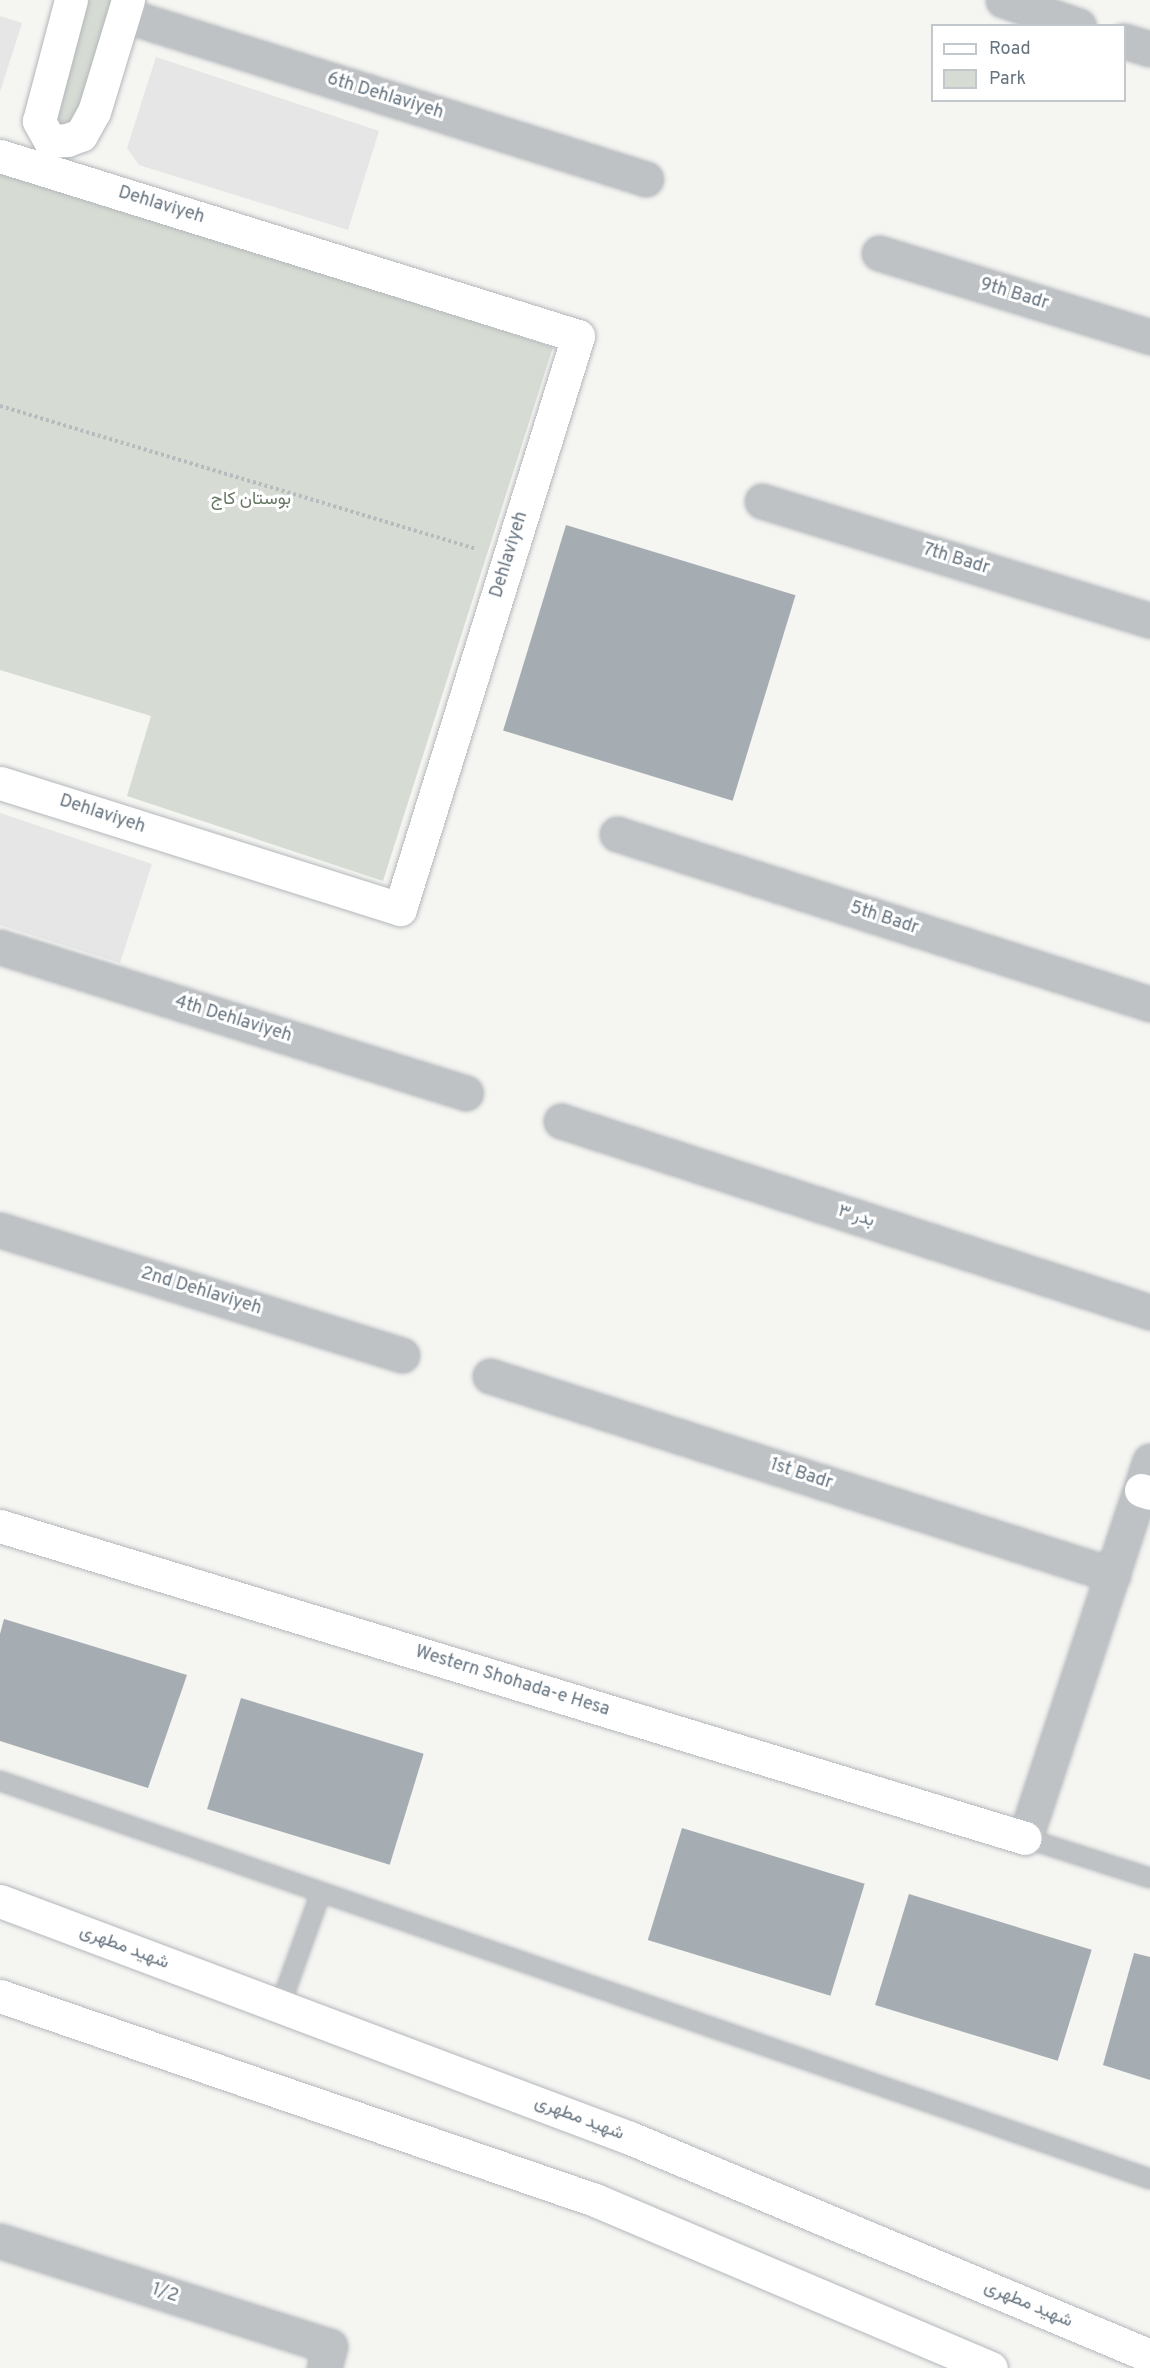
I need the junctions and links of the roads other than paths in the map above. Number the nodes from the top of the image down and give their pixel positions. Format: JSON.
{"nodes":[{"id":1,"x":1003,"y":0,"type":"edge"},
{"id":2,"x":66,"y":1,"type":"edge"},
{"id":3,"x":126,"y":8,"type":"edge"},
{"id":4,"x":1073,"y":24,"type":"edge"},
{"id":5,"x":1126,"y":41,"type":"edge"},
{"id":6,"x":1150,"y":49,"type":"edge"},
{"id":7,"x":46,"y":155,"type":"junction"},
{"id":8,"x":0,"y":156,"type":"edge"},
{"id":9,"x":646,"y":179,"type":"dead end"},
{"id":10,"x":879,"y":253,"type":"dead end"},
{"id":11,"x":1150,"y":337,"type":"edge"},
{"id":12,"x":762,"y":501,"type":"dead end"},
{"id":13,"x":1150,"y":620,"type":"edge"},
{"id":14,"x":0,"y":783,"type":"edge"},
{"id":15,"x":617,"y":834,"type":"dead end"},
{"id":16,"x":0,"y":947,"type":"edge"},
{"id":17,"x":1150,"y":1004,"type":"edge"},
{"id":18,"x":466,"y":1093,"type":"dead end"},
{"id":19,"x":561,"y":1121,"type":"dead end"},
{"id":20,"x":0,"y":1230,"type":"edge"},
{"id":21,"x":1150,"y":1312,"type":"edge"},
{"id":22,"x":402,"y":1355,"type":"dead end"},
{"id":23,"x":490,"y":1376,"type":"dead end"},
{"id":24,"x":1147,"y":1481,"type":"edge"},
{"id":25,"x":0,"y":1527,"type":"edge"},
{"id":26,"x":1113,"y":1575,"type":"junction"},
{"id":27,"x":0,"y":1781,"type":"edge"},
{"id":28,"x":1025,"y":1838,"type":"junction"},
{"id":29,"x":1150,"y":1878,"type":"edge"},
{"id":30,"x":321,"y":1892,"type":"junction"},
{"id":31,"x":0,"y":1901,"type":"edge"},
{"id":32,"x":0,"y":1996,"type":"edge"},
{"id":33,"x":0,"y":2001,"type":"edge"},
{"id":34,"x":280,"y":2006,"type":"junction"},
{"id":35,"x":40,"y":2008,"type":"junction"},
{"id":36,"x":1150,"y":2179,"type":"edge"},
{"id":37,"x":0,"y":2241,"type":"edge"},
{"id":38,"x":1150,"y":2356,"type":"edge"},
{"id":39,"x":327,"y":2357,"type":"edge"},
{"id":40,"x":992,"y":2368,"type":"edge"}],
"edges":[{"from":1,"to":4,"type":"street"},
{"from":2,"to":7,"type":"street"},
{"from":3,"to":7,"type":"street","name":"Dehlaviyeh"},
{"from":3,"to":9,"type":"street","name":"6th Dehlaviyeh"},
{"from":5,"to":6,"type":"street"},
{"from":7,"to":8,"type":"street","name":"Dehlaviyeh"},
{"from":7,"to":14,"type":"street","name":"Dehlaviyeh"},
{"from":10,"to":11,"type":"street","name":"9th Badr"},
{"from":12,"to":13,"type":"street","name":"7th Badr"},
{"from":15,"to":17,"type":"street","name":"5th Badr"},
{"from":16,"to":18,"type":"street","name":"4th Dehlaviyeh"},
{"from":19,"to":21,"type":"street","name":"بدر ۳"},
{"from":20,"to":22,"type":"street","name":"2nd Dehlaviyeh"},
{"from":23,"to":26,"type":"street","name":"1st Badr"},
{"from":24,"to":26,"type":"street"},
{"from":25,"to":28,"type":"street","name":"Western Shohada-e Hesa"},
{"from":26,"to":28,"type":"street"},
{"from":27,"to":30,"type":"lane"},
{"from":28,"to":29,"type":"lane"},
{"from":30,"to":34,"type":"lane"},
{"from":30,"to":36,"type":"lane"},
{"from":31,"to":34,"type":"street","name":"شهید مطهری"},
{"from":32,"to":35,"type":"street"},
{"from":33,"to":35,"type":"street"},
{"from":34,"to":38,"type":"street","name":"شهید مطهری"},
{"from":35,"to":40,"type":"street"},
{"from":37,"to":39,"type":"street","name":"1/2"}]}
